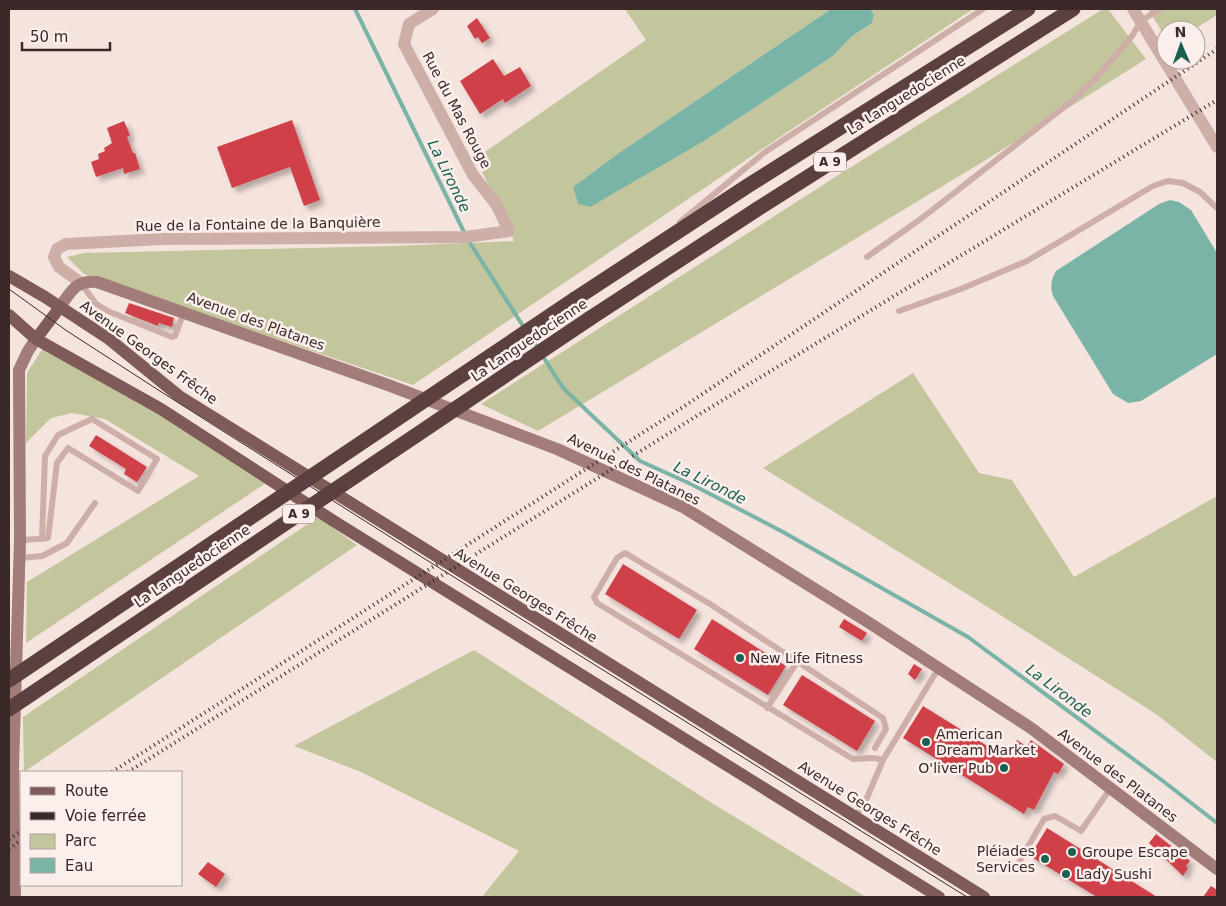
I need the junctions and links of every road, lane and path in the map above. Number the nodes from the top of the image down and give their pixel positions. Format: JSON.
{"nodes":[{"id":1,"x":433,"y":9,"type":"edge"},
{"id":2,"x":983,"y":9,"type":"edge"},
{"id":3,"x":1028,"y":9,"type":"edge"},
{"id":4,"x":1074,"y":9,"type":"edge"},
{"id":5,"x":1133,"y":9,"type":"edge"},
{"id":6,"x":1160,"y":9,"type":"edge"},
{"id":7,"x":1140,"y":21,"type":"junction"},
{"id":8,"x":1217,"y":146,"type":"edge"},
{"id":9,"x":1217,"y":209,"type":"edge"},
{"id":10,"x":508,"y":231,"type":"joint"},
{"id":11,"x":640,"y":255,"type":"junction"},
{"id":12,"x":866,"y":257,"type":"dead end"},
{"id":13,"x":9,"y":276,"type":"edge"},
{"id":14,"x":81,"y":284,"type":"junction"},
{"id":15,"x":60,"y":307,"type":"junction"},
{"id":16,"x":899,"y":311,"type":"dead end"},
{"id":17,"x":184,"y":312,"type":"junction"},
{"id":18,"x":9,"y":315,"type":"edge"},
{"id":19,"x":36,"y":339,"type":"junction"},
{"id":20,"x":15,"y":410,"type":"edge"},
{"id":21,"x":95,"y":503,"type":"dead end"},
{"id":22,"x":42,"y":539,"type":"junction"},
{"id":23,"x":20,"y":540,"type":"junction"},
{"id":24,"x":20,"y":558,"type":"junction"},
{"id":25,"x":797,"y":662,"type":"junction"},
{"id":26,"x":938,"y":669,"type":"junction"},
{"id":27,"x":9,"y":680,"type":"edge"},
{"id":28,"x":768,"y":708,"type":"junction"},
{"id":29,"x":9,"y":709,"type":"edge"},
{"id":30,"x":875,"y":748,"type":"dead end"},
{"id":31,"x":883,"y":760,"type":"junction"},
{"id":32,"x":1110,"y":789,"type":"junction"},
{"id":33,"x":855,"y":816,"type":"junction"},
{"id":34,"x":1018,"y":864,"type":"dead end"},
{"id":35,"x":1217,"y":869,"type":"edge"},
{"id":36,"x":15,"y":897,"type":"edge"},
{"id":37,"x":939,"y":897,"type":"edge"},
{"id":38,"x":984,"y":897,"type":"edge"}],
"edges":[{"from":1,"to":10,"type":"street","name":"Rue du Mas Rouge"},
{"from":2,"to":11,"type":"lane"},
{"from":3,"to":11,"type":"highway","name":"La Languedocienne","number":"A 9"},
{"from":4,"to":29,"type":"highway","name":"La Languedocienne","number":"A 9","bridge":true},
{"from":5,"to":7,"type":"street"},
{"from":6,"to":7,"type":"lane"},
{"from":7,"to":8,"type":"street"},
{"from":7,"to":12,"type":"lane"},
{"from":9,"to":16,"type":"lane"},
{"from":10,"to":14,"type":"street","name":"Rue de la Fontaine de la Banquière"},
{"from":11,"to":27,"type":"highway","name":"La Languedocienne","number":"A 9","bridge":true},
{"from":13,"to":15,"type":"main road","name":"Avenue Georges Frêche"},
{"from":14,"to":15,"type":"street"},
{"from":14,"to":17,"type":"street","name":"Avenue des Platanes"},
{"from":14,"to":17,"type":"lane"},
{"from":15,"to":19,"type":"main road","name":"Avenue Georges Frêche"},
{"from":15,"to":33,"type":"main road","name":"Avenue Georges Frêche"},
{"from":17,"to":26,"type":"street","name":"Avenue des Platanes"},
{"from":18,"to":19,"type":"main road"},
{"from":19,"to":20,"type":"street"},
{"from":19,"to":37,"type":"main road"},
{"from":20,"to":23,"type":"street"},
{"from":21,"to":24,"type":"lane"},
{"from":22,"to":22,"type":"lane"},
{"from":22,"to":23,"type":"lane"},
{"from":23,"to":24,"type":"street"},
{"from":24,"to":36,"type":"street"},
{"from":25,"to":28,"type":"lane"},
{"from":25,"to":28,"type":"lane"},
{"from":25,"to":30,"type":"lane"},
{"from":26,"to":31,"type":"lane"},
{"from":26,"to":32,"type":"street","name":"Avenue des Platanes"},
{"from":28,"to":31,"type":"lane"},
{"from":31,"to":33,"type":"lane"},
{"from":32,"to":34,"type":"lane"},
{"from":32,"to":35,"type":"street","name":"Avenue des Platanes"},
{"from":33,"to":38,"type":"main road","name":"Avenue Georges Frêche"}]}
